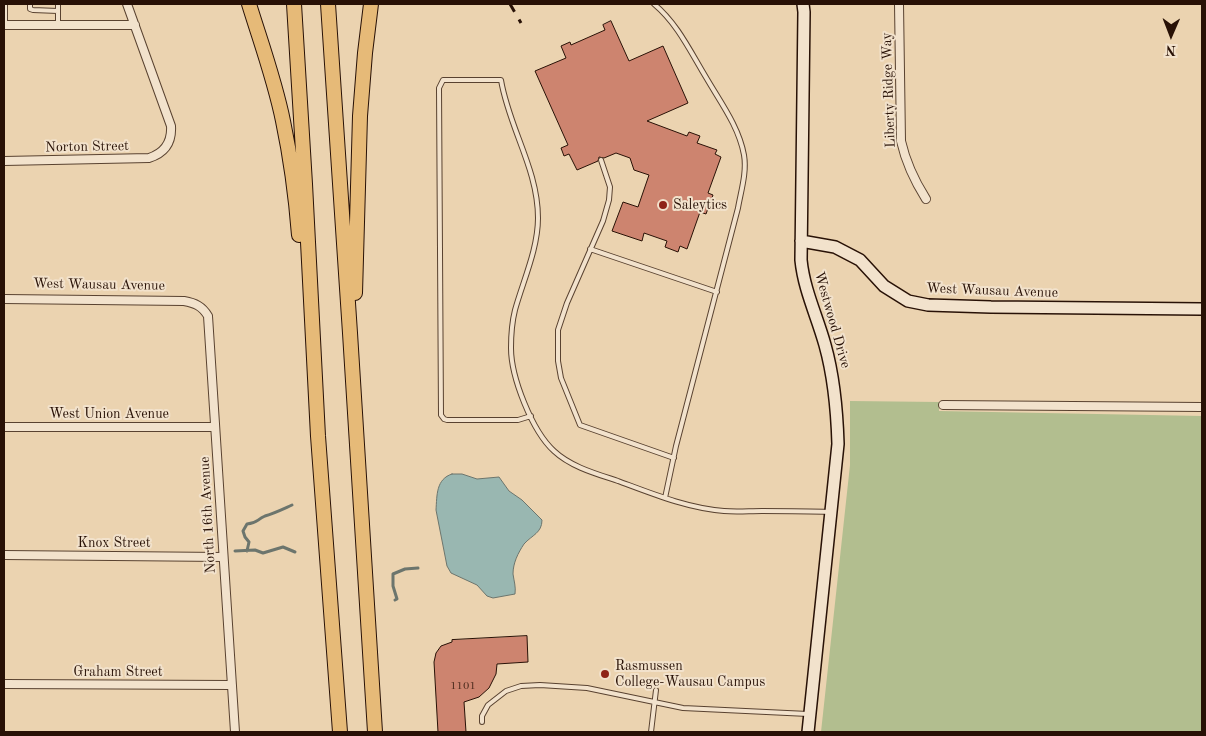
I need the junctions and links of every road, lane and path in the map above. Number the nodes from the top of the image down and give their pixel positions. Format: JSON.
{"nodes":[{"id":1,"x":5,"y":4,"type":"edge"},
{"id":2,"x":30,"y":4,"type":"edge"},
{"id":3,"x":58,"y":4,"type":"edge"},
{"id":4,"x":127,"y":4,"type":"edge"},
{"id":5,"x":249,"y":4,"type":"edge"},
{"id":6,"x":294,"y":4,"type":"edge"},
{"id":7,"x":328,"y":4,"type":"edge"},
{"id":8,"x":371,"y":4,"type":"edge"},
{"id":9,"x":654,"y":4,"type":"edge"},
{"id":10,"x":803,"y":4,"type":"edge"},
{"id":11,"x":898,"y":4,"type":"edge"},
{"id":12,"x":58,"y":11,"type":"junction"},
{"id":13,"x":4,"y":25,"type":"edge"},
{"id":14,"x":58,"y":25,"type":"junction"},
{"id":15,"x":136,"y":25,"type":"junction"},
{"id":16,"x":601,"y":160,"type":"dead end"},
{"id":17,"x":4,"y":161,"type":"edge"},
{"id":18,"x":926,"y":199,"type":"dead end"},
{"id":19,"x":801,"y":240,"type":"junction"},
{"id":20,"x":590,"y":249,"type":"junction"},
{"id":21,"x":717,"y":292,"type":"junction"},
{"id":22,"x":4,"y":299,"type":"edge"},
{"id":23,"x":194,"y":302,"type":"joint"},
{"id":24,"x":1202,"y":309,"type":"edge"},
{"id":25,"x":312,"y":327,"type":"junction"},
{"id":26,"x":350,"y":334,"type":"junction"},
{"id":27,"x":942,"y":404,"type":"dead end"},
{"id":28,"x":1202,"y":407,"type":"edge"},
{"id":29,"x":531,"y":416,"type":"junction"},
{"id":30,"x":4,"y":427,"type":"edge"},
{"id":31,"x":215,"y":427,"type":"junction"},
{"id":32,"x":674,"y":458,"type":"junction"},
{"id":33,"x":665,"y":498,"type":"junction"},
{"id":34,"x":831,"y":512,"type":"junction"},
{"id":35,"x":4,"y":556,"type":"edge"},
{"id":36,"x":223,"y":556,"type":"junction"},
{"id":37,"x":4,"y":684,"type":"edge"},
{"id":38,"x":232,"y":685,"type":"junction"},
{"id":39,"x":656,"y":690,"type":"dead end"},
{"id":40,"x":654,"y":703,"type":"junction"},
{"id":41,"x":810,"y":714,"type":"junction"},
{"id":42,"x":482,"y":722,"type":"dead end"},
{"id":43,"x":235,"y":732,"type":"edge"},
{"id":44,"x":340,"y":732,"type":"edge"},
{"id":45,"x":375,"y":732,"type":"edge"},
{"id":46,"x":651,"y":732,"type":"edge"},
{"id":47,"x":808,"y":732,"type":"edge"}],
"edges":[{"from":1,"to":13,"type":"lane"},
{"from":2,"to":12,"type":"lane"},
{"from":3,"to":12,"type":"lane"},
{"from":4,"to":15,"type":"street"},
{"from":5,"to":25,"type":"highway"},
{"from":6,"to":25,"type":"highway"},
{"from":7,"to":26,"type":"highway"},
{"from":8,"to":26,"type":"highway"},
{"from":9,"to":21,"type":"lane"},
{"from":10,"to":19,"type":"street","name":"Westwood Drive"},
{"from":11,"to":18,"type":"street","name":"Liberty Ridge Way"},
{"from":12,"to":14,"type":"lane"},
{"from":13,"to":14,"type":"street"},
{"from":14,"to":15,"type":"street"},
{"from":15,"to":17,"type":"street","name":"Norton Street"},
{"from":16,"to":20,"type":"lane"},
{"from":19,"to":24,"type":"street","name":"West Wausau Avenue"},
{"from":19,"to":34,"type":"street","name":"Westwood Drive"},
{"from":20,"to":21,"type":"lane"},
{"from":20,"to":32,"type":"lane"},
{"from":21,"to":32,"type":"lane"},
{"from":22,"to":23,"type":"street","name":"West Wausau Avenue"},
{"from":23,"to":31,"type":"street","name":"North 16th Avenue"},
{"from":25,"to":44,"type":"highway"},
{"from":26,"to":45,"type":"highway"},
{"from":27,"to":28,"type":"street"},
{"from":29,"to":29,"type":"lane"},
{"from":29,"to":33,"type":"lane"},
{"from":30,"to":31,"type":"street","name":"West Union Avenue"},
{"from":31,"to":36,"type":"street","name":"North 16th Avenue"},
{"from":32,"to":33,"type":"lane"},
{"from":33,"to":34,"type":"lane"},
{"from":34,"to":41,"type":"street","name":"Westwood Drive"},
{"from":35,"to":36,"type":"street","name":"Knox Street"},
{"from":36,"to":38,"type":"street","name":"North 16th Avenue"},
{"from":37,"to":38,"type":"street","name":"Graham Street"},
{"from":38,"to":43,"type":"street","name":"North 16th Avenue"},
{"from":39,"to":40,"type":"lane"},
{"from":40,"to":41,"type":"lane"},
{"from":40,"to":42,"type":"lane"},
{"from":40,"to":46,"type":"lane"},
{"from":41,"to":47,"type":"street","name":"Westwood Drive"}]}
